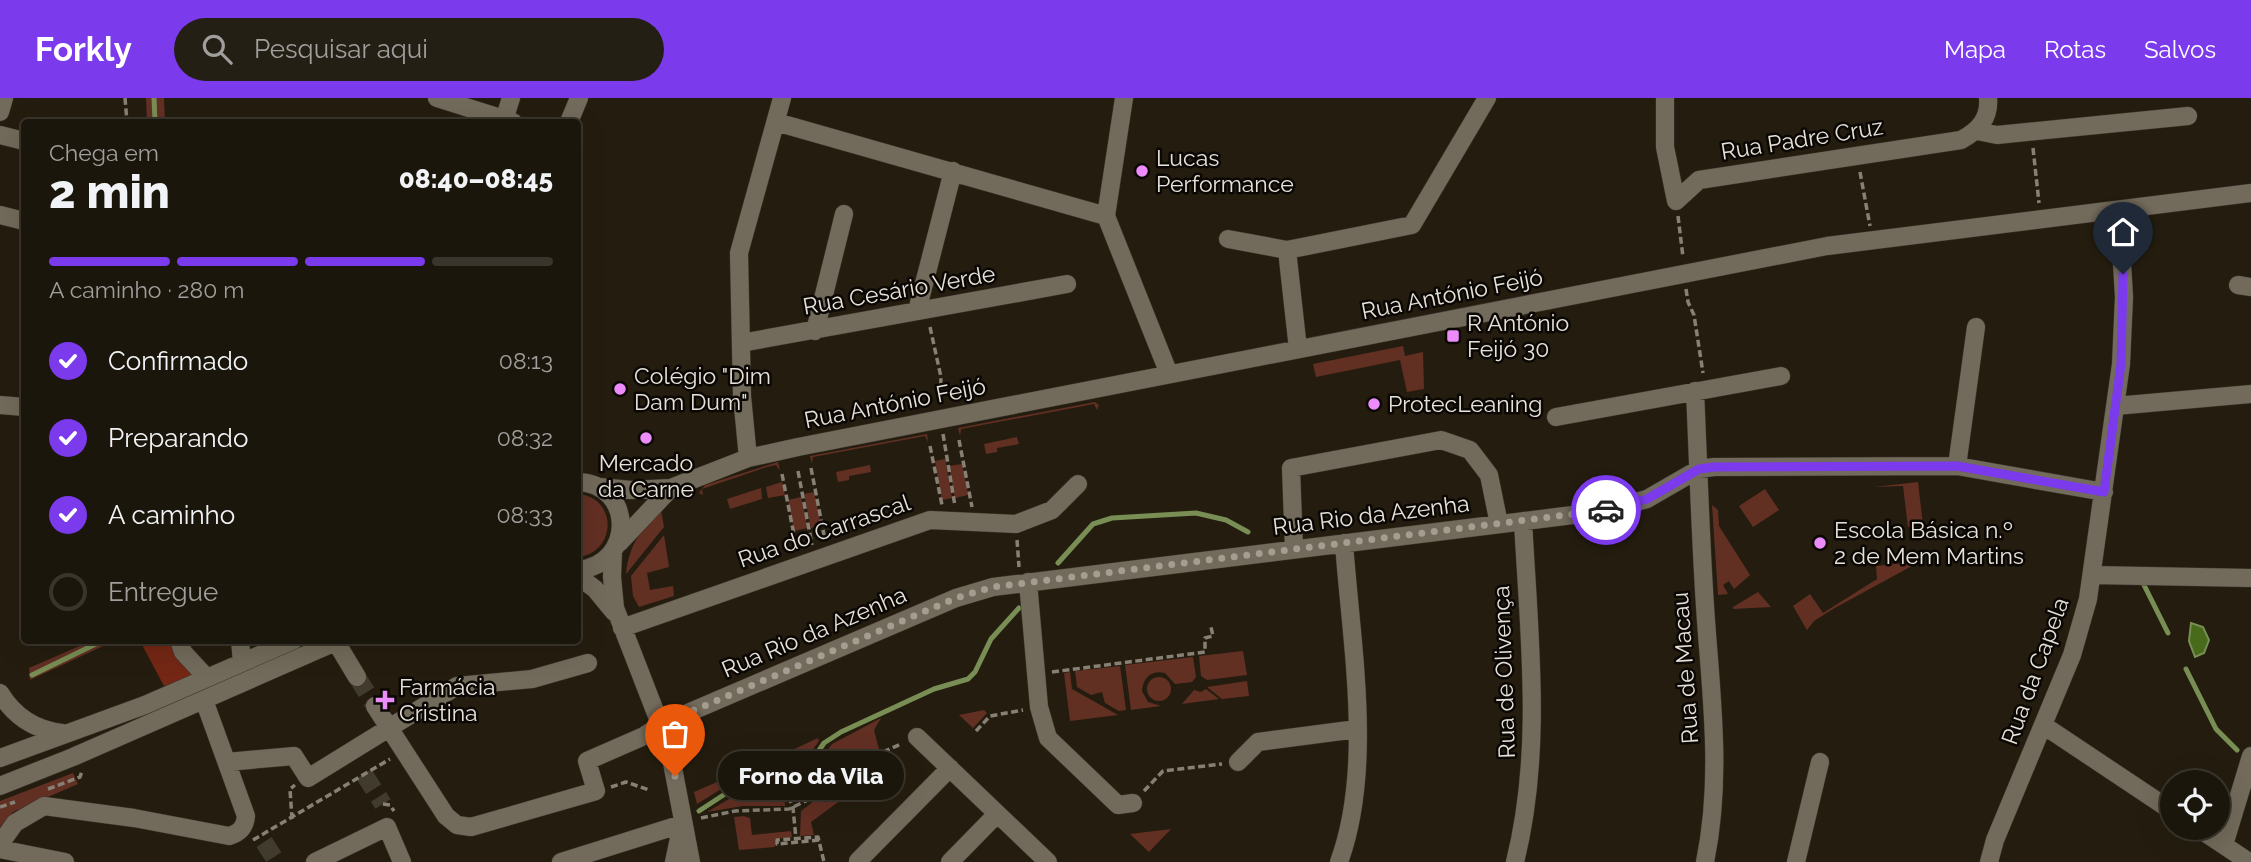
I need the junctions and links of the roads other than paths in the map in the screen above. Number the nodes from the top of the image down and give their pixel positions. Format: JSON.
{"nodes":[{"id":1,"x":4,"y":98,"type":"edge"},
{"id":2,"x":437,"y":98,"type":"edge"},
{"id":3,"x":511,"y":98,"type":"edge"},
{"id":4,"x":579,"y":98,"type":"edge"},
{"id":5,"x":782,"y":98,"type":"edge"},
{"id":6,"x":1124,"y":98,"type":"edge"},
{"id":7,"x":1487,"y":98,"type":"edge"},
{"id":8,"x":1665,"y":98,"type":"edge"},
{"id":9,"x":1988,"y":98,"type":"edge"},
{"id":10,"x":0,"y":112,"type":"edge"},
{"id":11,"x":2188,"y":116,"type":"dead end"},
{"id":12,"x":503,"y":119,"type":"edge"},
{"id":13,"x":509,"y":119,"type":"edge"},
{"id":14,"x":570,"y":119,"type":"edge"},
{"id":15,"x":776,"y":122,"type":"junction"},
{"id":16,"x":1977,"y":131,"type":"junction"},
{"id":17,"x":0,"y":135,"type":"edge"},
{"id":18,"x":21,"y":140,"type":"edge"},
{"id":19,"x":953,"y":171,"type":"junction"},
{"id":20,"x":2251,"y":193,"type":"edge"},
{"id":21,"x":844,"y":214,"type":"dead end"},
{"id":22,"x":0,"y":215,"type":"edge"},
{"id":23,"x":1106,"y":216,"type":"junction"},
{"id":24,"x":21,"y":220,"type":"edge"},
{"id":25,"x":2120,"y":229,"type":"dead end"},
{"id":26,"x":1228,"y":239,"type":"dead end"},
{"id":27,"x":1287,"y":250,"type":"junction"},
{"id":28,"x":1067,"y":284,"type":"dead end"},
{"id":29,"x":917,"y":311,"type":"junction"},
{"id":30,"x":1976,"y":327,"type":"dead end"},
{"id":31,"x":815,"y":331,"type":"junction"},
{"id":32,"x":741,"y":343,"type":"junction"},
{"id":33,"x":1298,"y":349,"type":"junction"},
{"id":34,"x":1169,"y":374,"type":"junction"},
{"id":35,"x":1781,"y":376,"type":"dead end"},
{"id":36,"x":1700,"y":390,"type":"junction"},
{"id":37,"x":2251,"y":394,"type":"edge"},
{"id":38,"x":0,"y":405,"type":"edge"},
{"id":39,"x":2115,"y":406,"type":"junction"},
{"id":40,"x":21,"y":407,"type":"edge"},
{"id":41,"x":1556,"y":418,"type":"dead end"},
{"id":42,"x":748,"y":458,"type":"junction"},
{"id":43,"x":1957,"y":466,"type":"junction"},
{"id":44,"x":1699,"y":469,"type":"junction"},
{"id":45,"x":585,"y":480,"type":"edge"},
{"id":46,"x":1078,"y":484,"type":"dead end"},
{"id":47,"x":671,"y":488,"type":"junction"},
{"id":48,"x":2104,"y":492,"type":"junction"},
{"id":49,"x":1522,"y":521,"type":"junction"},
{"id":50,"x":1499,"y":524,"type":"junction"},
{"id":51,"x":1344,"y":543,"type":"junction"},
{"id":52,"x":615,"y":549,"type":"junction"},
{"id":53,"x":1294,"y":549,"type":"junction"},
{"id":54,"x":581,"y":569,"type":"edge"},
{"id":55,"x":2092,"y":575,"type":"junction"},
{"id":56,"x":581,"y":578,"type":"edge"},
{"id":57,"x":2251,"y":578,"type":"edge"},
{"id":58,"x":1024,"y":582,"type":"junction"},
{"id":59,"x":620,"y":623,"type":"junction"},
{"id":60,"x":180,"y":644,"type":"edge"},
{"id":61,"x":240,"y":644,"type":"edge"},
{"id":62,"x":285,"y":644,"type":"edge"},
{"id":63,"x":334,"y":644,"type":"edge"},
{"id":64,"x":343,"y":644,"type":"edge"},
{"id":65,"x":242,"y":663,"type":"junction"},
{"id":66,"x":588,"y":663,"type":"dead end"},
{"id":67,"x":362,"y":674,"type":"tunnel mouth"},
{"id":68,"x":208,"y":678,"type":"junction"},
{"id":69,"x":0,"y":692,"type":"edge"},
{"id":70,"x":204,"y":700,"type":"junction"},
{"id":71,"x":380,"y":703,"type":"tunnel mouth"},
{"id":72,"x":394,"y":724,"type":"junction"},
{"id":73,"x":662,"y":724,"type":"junction"},
{"id":74,"x":2043,"y":725,"type":"junction"},
{"id":75,"x":1357,"y":729,"type":"junction"},
{"id":76,"x":62,"y":733,"type":"junction"},
{"id":77,"x":917,"y":737,"type":"road end"},
{"id":78,"x":2251,"y":756,"type":"edge"},
{"id":79,"x":0,"y":758,"type":"edge"},
{"id":80,"x":227,"y":762,"type":"junction"},
{"id":81,"x":1238,"y":762,"type":"road end"},
{"id":82,"x":1820,"y":762,"type":"dead end"},
{"id":83,"x":0,"y":768,"type":"edge"},
{"id":84,"x":950,"y":768,"type":"junction"},
{"id":85,"x":34,"y":773,"type":"junction"},
{"id":86,"x":0,"y":786,"type":"edge"},
{"id":87,"x":1133,"y":803,"type":"road end"},
{"id":88,"x":2160,"y":803,"type":"edge"},
{"id":89,"x":997,"y":814,"type":"junction"},
{"id":90,"x":682,"y":824,"type":"junction"},
{"id":91,"x":2216,"y":840,"type":"edge"},
{"id":92,"x":0,"y":844,"type":"edge"},
{"id":93,"x":2224,"y":845,"type":"junction"},
{"id":94,"x":0,"y":849,"type":"edge"},
{"id":95,"x":602,"y":856,"type":"edge"},
{"id":96,"x":858,"y":861,"type":"edge"},
{"id":97,"x":1341,"y":861,"type":"edge"},
{"id":98,"x":65,"y":862,"type":"edge"},
{"id":99,"x":315,"y":862,"type":"edge"},
{"id":100,"x":402,"y":862,"type":"edge"},
{"id":101,"x":561,"y":862,"type":"edge"},
{"id":102,"x":674,"y":862,"type":"edge"},
{"id":103,"x":691,"y":862,"type":"edge"},
{"id":104,"x":950,"y":862,"type":"edge"},
{"id":105,"x":1048,"y":862,"type":"edge"},
{"id":106,"x":1515,"y":862,"type":"edge"},
{"id":107,"x":1705,"y":862,"type":"edge"},
{"id":108,"x":1796,"y":862,"type":"edge"},
{"id":109,"x":1989,"y":862,"type":"edge"},
{"id":110,"x":2249,"y":862,"type":"edge"}],
"edges":[{"from":1,"to":10,"type":"street"},
{"from":2,"to":12,"type":"street"},
{"from":3,"to":13,"type":"street"},
{"from":4,"to":14,"type":"street"},
{"from":5,"to":15,"type":"street"},
{"from":6,"to":23,"type":"street"},
{"from":7,"to":27,"type":"street"},
{"from":8,"to":16,"type":"street","name":"Rua Padre Cruz"},
{"from":9,"to":16,"type":"street"},
{"from":11,"to":16,"type":"street"},
{"from":15,"to":19,"type":"street"},
{"from":15,"to":32,"type":"street"},
{"from":17,"to":18,"type":"street"},
{"from":19,"to":23,"type":"street"},
{"from":19,"to":29,"type":"street"},
{"from":20,"to":33,"type":"street","name":"Rua António Feijó"},
{"from":21,"to":31,"type":"street"},
{"from":22,"to":24,"type":"street"},
{"from":23,"to":34,"type":"street"},
{"from":25,"to":39,"type":"street","name":"Rua da Capela"},
{"from":26,"to":27,"type":"street"},
{"from":27,"to":33,"type":"street"},
{"from":28,"to":29,"type":"street","name":"Rua Cesário Verde"},
{"from":29,"to":31,"type":"street","name":"Rua Cesário Verde"},
{"from":30,"to":43,"type":"street"},
{"from":31,"to":32,"type":"street","name":"Rua Cesário Verde"},
{"from":32,"to":42,"type":"street"},
{"from":33,"to":34,"type":"street","name":"Rua António Feijó"},
{"from":34,"to":42,"type":"street","name":"Rua António Feijó"},
{"from":35,"to":36,"type":"street"},
{"from":36,"to":41,"type":"street"},
{"from":36,"to":44,"type":"street","name":"Rua de Macau"},
{"from":37,"to":39,"type":"street"},
{"from":38,"to":40,"type":"street"},
{"from":39,"to":48,"type":"street","name":"Rua da Capela"},
{"from":42,"to":47,"type":"street","name":"Rua António Feijó"},
{"from":43,"to":44,"type":"street"},
{"from":43,"to":48,"type":"street"},
{"from":44,"to":49,"type":"street","name":"Rua Rio da Azenha"},
{"from":44,"to":107,"type":"street","name":"Rua de Macau"},
{"from":45,"to":47,"type":"street","name":"Rua António Feijó"},
{"from":45,"to":52,"type":"street"},
{"from":46,"to":59,"type":"street","name":"Rua do Carrascal"},
{"from":47,"to":52,"type":"street","name":"Rua António Feijó"},
{"from":48,"to":55,"type":"street","name":"Rua da Capela"},
{"from":49,"to":50,"type":"street","name":"Rua Rio da Azenha"},
{"from":49,"to":106,"type":"street","name":"Rua de Olivença"},
{"from":50,"to":51,"type":"street","name":"Rua Rio da Azenha"},
{"from":50,"to":53,"type":"street"},
{"from":51,"to":53,"type":"street","name":"Rua Rio da Azenha"},
{"from":51,"to":75,"type":"street"},
{"from":52,"to":54,"type":"street","name":"Rua António Feijó"},
{"from":52,"to":59,"type":"street"},
{"from":53,"to":58,"type":"street","name":"Rua Rio da Azenha"},
{"from":55,"to":57,"type":"street"},
{"from":55,"to":74,"type":"street","name":"Rua da Capela"},
{"from":56,"to":59,"type":"street"},
{"from":58,"to":73,"type":"street","name":"Rua Rio da Azenha"},
{"from":58,"to":87,"type":"street"},
{"from":59,"to":73,"type":"street"},
{"from":60,"to":68,"type":"street"},
{"from":61,"to":65,"type":"street"},
{"from":62,"to":65,"type":"street"},
{"from":63,"to":70,"type":"street"},
{"from":64,"to":67,"type":"street"},
{"from":65,"to":68,"type":"street"},
{"from":66,"to":72,"type":"street"},
{"from":68,"to":76,"type":"street"},
{"from":69,"to":76,"type":"street"},
{"from":70,"to":80,"type":"street"},
{"from":70,"to":85,"type":"street"},
{"from":71,"to":72,"type":"street"},
{"from":72,"to":73,"type":"street","name":"Rua Rio da Azenha"},
{"from":72,"to":80,"type":"street"},
{"from":73,"to":90,"type":"street"},
{"from":74,"to":88,"type":"street"},
{"from":74,"to":109,"type":"street","name":"Rua da Capela"},
{"from":75,"to":81,"type":"street"},
{"from":75,"to":97,"type":"street"},
{"from":76,"to":79,"type":"street"},
{"from":77,"to":84,"type":"street"},
{"from":78,"to":93,"type":"street"},
{"from":80,"to":92,"type":"street"},
{"from":82,"to":108,"type":"street"},
{"from":83,"to":85,"type":"street"},
{"from":84,"to":89,"type":"street"},
{"from":84,"to":96,"type":"street"},
{"from":85,"to":86,"type":"street"},
{"from":89,"to":104,"type":"street"},
{"from":89,"to":105,"type":"street"},
{"from":90,"to":95,"type":"street"},
{"from":90,"to":102,"type":"street"},
{"from":90,"to":103,"type":"street"},
{"from":91,"to":93,"type":"street"},
{"from":93,"to":110,"type":"street"},
{"from":94,"to":98,"type":"street"},
{"from":95,"to":101,"type":"street"},
{"from":99,"to":100,"type":"street"}]}
